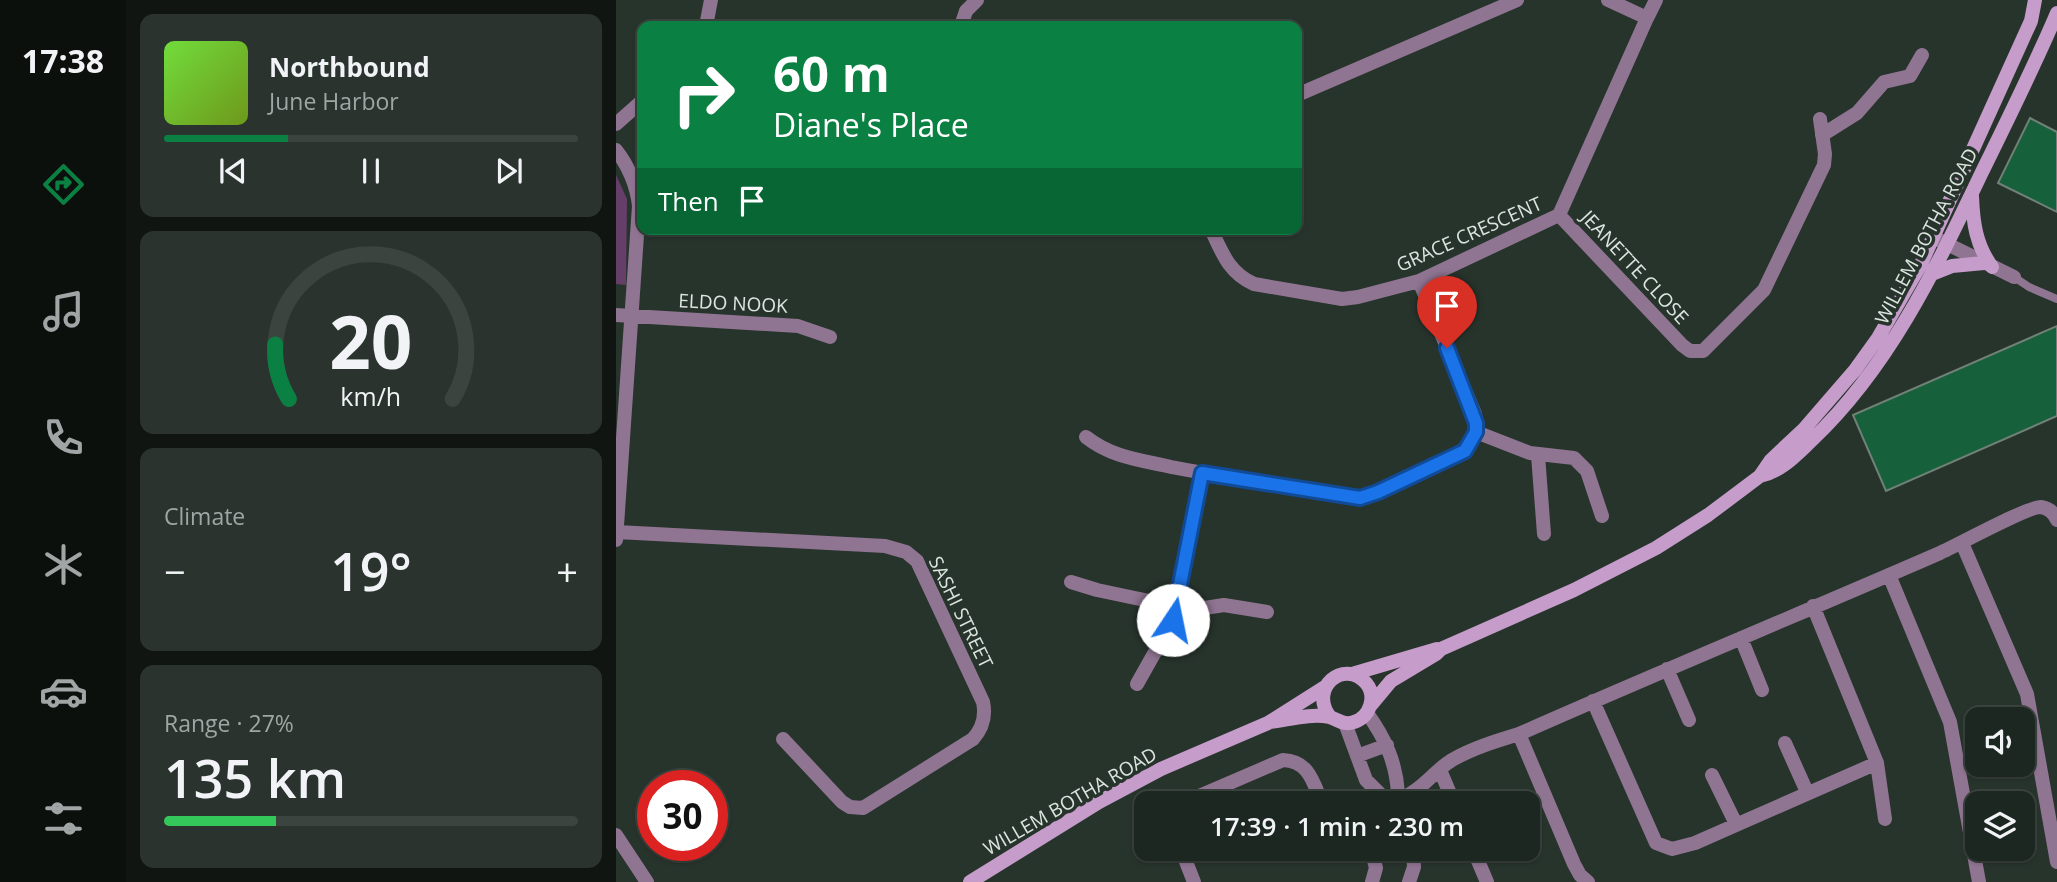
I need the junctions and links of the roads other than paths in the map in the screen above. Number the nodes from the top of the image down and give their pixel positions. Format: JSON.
{"nodes":[{"id":1,"x":711,"y":0,"type":"edge"},
{"id":2,"x":977,"y":0,"type":"edge"},
{"id":3,"x":1517,"y":0,"type":"edge"},
{"id":4,"x":1608,"y":0,"type":"edge"},
{"id":5,"x":1656,"y":0,"type":"edge"},
{"id":6,"x":2035,"y":0,"type":"edge"},
{"id":7,"x":2057,"y":13,"type":"edge"},
{"id":8,"x":1647,"y":18,"type":"junction"},
{"id":9,"x":707,"y":21,"type":"edge"},
{"id":10,"x":963,"y":21,"type":"edge"},
{"id":11,"x":1922,"y":55,"type":"dead end"},
{"id":12,"x":1302,"y":93,"type":"edge"},
{"id":13,"x":637,"y":106,"type":"edge"},
{"id":14,"x":1820,"y":119,"type":"dead end"},
{"id":15,"x":616,"y":124,"type":"edge"},
{"id":16,"x":1822,"y":135,"type":"junction"},
{"id":17,"x":616,"y":150,"type":"edge"},
{"id":18,"x":1972,"y":195,"type":"junction"},
{"id":19,"x":637,"y":197,"type":"edge"},
{"id":20,"x":1559,"y":215,"type":"junction"},
{"id":21,"x":637,"y":234,"type":"edge"},
{"id":22,"x":1214,"y":235,"type":"edge"},
{"id":23,"x":1934,"y":237,"type":"junction"},
{"id":24,"x":1947,"y":245,"type":"junction"},
{"id":25,"x":1988,"y":265,"type":"junction"},
{"id":26,"x":1932,"y":274,"type":"junction"},
{"id":27,"x":2014,"y":277,"type":"joint"},
{"id":28,"x":1419,"y":281,"type":"junction"},
{"id":29,"x":2057,"y":299,"type":"edge"},
{"id":30,"x":616,"y":315,"type":"edge"},
{"id":31,"x":631,"y":317,"type":"junction"},
{"id":32,"x":830,"y":337,"type":"dead end"},
{"id":33,"x":1476,"y":432,"type":"junction"},
{"id":34,"x":1086,"y":437,"type":"dead end"},
{"id":35,"x":1538,"y":454,"type":"junction"},
{"id":36,"x":1202,"y":473,"type":"junction"},
{"id":37,"x":1760,"y":476,"type":"junction"},
{"id":38,"x":1602,"y":516,"type":"dead end"},
{"id":39,"x":2057,"y":520,"type":"edge"},
{"id":40,"x":617,"y":532,"type":"edge"},
{"id":41,"x":1544,"y":534,"type":"dead end"},
{"id":42,"x":616,"y":541,"type":"edge"},
{"id":43,"x":1962,"y":544,"type":"junction"},
{"id":44,"x":1889,"y":575,"type":"junction"},
{"id":45,"x":1071,"y":582,"type":"dead end"},
{"id":46,"x":1813,"y":606,"type":"junction"},
{"id":47,"x":1267,"y":612,"type":"dead end"},
{"id":48,"x":1174,"y":613,"type":"junction"},
{"id":49,"x":1741,"y":638,"type":"junction"},
{"id":50,"x":1441,"y":649,"type":"junction"},
{"id":51,"x":1667,"y":669,"type":"junction"},
{"id":52,"x":1352,"y":674,"type":"junction"},
{"id":53,"x":1137,"y":684,"type":"dead end"},
{"id":54,"x":1325,"y":687,"type":"junction"},
{"id":55,"x":1762,"y":690,"type":"dead end"},
{"id":56,"x":1593,"y":701,"type":"junction"},
{"id":57,"x":1369,"y":709,"type":"junction"},
{"id":58,"x":1330,"y":717,"type":"junction"},
{"id":59,"x":1689,"y":720,"type":"dead end"},
{"id":60,"x":1268,"y":723,"type":"junction"},
{"id":61,"x":1345,"y":723,"type":"junction"},
{"id":62,"x":1519,"y":734,"type":"junction"},
{"id":63,"x":783,"y":739,"type":"dead end"},
{"id":64,"x":1784,"y":743,"type":"dead end"},
{"id":65,"x":1387,"y":745,"type":"junction"},
{"id":66,"x":1357,"y":756,"type":"junction"},
{"id":67,"x":1877,"y":763,"type":"junction"},
{"id":68,"x":1440,"y":770,"type":"junction"},
{"id":69,"x":1712,"y":775,"type":"dead end"},
{"id":70,"x":1211,"y":791,"type":"edge"},
{"id":71,"x":1317,"y":791,"type":"edge"},
{"id":72,"x":1382,"y":791,"type":"edge"},
{"id":73,"x":1395,"y":791,"type":"edge"},
{"id":74,"x":1416,"y":791,"type":"edge"},
{"id":75,"x":1449,"y":791,"type":"edge"},
{"id":76,"x":1807,"y":792,"type":"junction"},
{"id":77,"x":1885,"y":819,"type":"dead end"},
{"id":78,"x":1736,"y":824,"type":"junction"},
{"id":79,"x":616,"y":835,"type":"edge"},
{"id":80,"x":1186,"y":861,"type":"edge"},
{"id":81,"x":1374,"y":861,"type":"edge"},
{"id":82,"x":1414,"y":861,"type":"edge"},
{"id":83,"x":1478,"y":861,"type":"edge"},
{"id":84,"x":2057,"y":862,"type":"edge"},
{"id":85,"x":647,"y":882,"type":"edge"},
{"id":86,"x":970,"y":882,"type":"edge"},
{"id":87,"x":1194,"y":882,"type":"edge"},
{"id":88,"x":1372,"y":882,"type":"edge"},
{"id":89,"x":1409,"y":882,"type":"edge"},
{"id":90,"x":1487,"y":882,"type":"edge"},
{"id":91,"x":1588,"y":882,"type":"edge"},
{"id":92,"x":1979,"y":882,"type":"edge"}],
"edges":[{"from":1,"to":9,"type":"street"},
{"from":2,"to":10,"type":"street"},
{"from":3,"to":12,"type":"street"},
{"from":4,"to":8,"type":"street"},
{"from":5,"to":8,"type":"street","name":"GRACE CRESCENT"},
{"from":6,"to":23,"type":"street","name":"WILLEM BOTHA ROAD"},
{"from":7,"to":18,"type":"street","name":"WILLEM BOTHA ROAD"},
{"from":8,"to":20,"type":"street","name":"GRACE CRESCENT"},
{"from":11,"to":16,"type":"street"},
{"from":13,"to":15,"type":"street"},
{"from":14,"to":16,"type":"street","name":"JEANETTE CLOSE"},
{"from":16,"to":20,"type":"street","name":"JEANETTE CLOSE"},
{"from":17,"to":19,"type":"street"},
{"from":18,"to":24,"type":"street","name":"WILLEM BOTHA ROAD"},
{"from":18,"to":25,"type":"street"},
{"from":20,"to":28,"type":"street","name":"GRACE CRESCENT"},
{"from":21,"to":31,"type":"street"},
{"from":22,"to":28,"type":"street","name":"GRACE CRESCENT"},
{"from":23,"to":24,"type":"street"},
{"from":23,"to":37,"type":"street","name":"WILLEM BOTHA ROAD"},
{"from":24,"to":25,"type":"street"},
{"from":24,"to":26,"type":"street","name":"WILLEM BOTHA ROAD"},
{"from":25,"to":26,"type":"street"},
{"from":25,"to":27,"type":"street"},
{"from":26,"to":37,"type":"street","name":"WILLEM BOTHA ROAD"},
{"from":27,"to":29,"type":"lane"},
{"from":28,"to":33,"type":"street"},
{"from":30,"to":31,"type":"street","name":"ELDO NOOK"},
{"from":31,"to":32,"type":"street","name":"ELDO NOOK"},
{"from":31,"to":40,"type":"street"},
{"from":33,"to":35,"type":"street"},
{"from":33,"to":36,"type":"street"},
{"from":34,"to":36,"type":"street"},
{"from":35,"to":38,"type":"street"},
{"from":35,"to":41,"type":"street"},
{"from":36,"to":48,"type":"street"},
{"from":37,"to":50,"type":"street","name":"WILLEM BOTHA ROAD"},
{"from":39,"to":43,"type":"street"},
{"from":40,"to":42,"type":"street"},
{"from":40,"to":63,"type":"street","name":"SASHI STREET"},
{"from":43,"to":44,"type":"street"},
{"from":43,"to":84,"type":"street"},
{"from":44,"to":46,"type":"street"},
{"from":44,"to":92,"type":"street"},
{"from":45,"to":48,"type":"street"},
{"from":46,"to":49,"type":"street"},
{"from":46,"to":67,"type":"street"},
{"from":47,"to":48,"type":"street"},
{"from":48,"to":53,"type":"street"},
{"from":49,"to":51,"type":"street"},
{"from":49,"to":55,"type":"street"},
{"from":50,"to":52,"type":"street","name":"WILLEM BOTHA ROAD"},
{"from":50,"to":57,"type":"street","name":"WILLEM BOTHA ROAD"},
{"from":51,"to":56,"type":"street"},
{"from":51,"to":59,"type":"street"},
{"from":52,"to":54,"type":"street"},
{"from":52,"to":57,"type":"street"},
{"from":54,"to":58,"type":"street"},
{"from":54,"to":60,"type":"street","name":"WILLEM BOTHA ROAD"},
{"from":56,"to":62,"type":"street"},
{"from":56,"to":78,"type":"street"},
{"from":57,"to":61,"type":"street"},
{"from":57,"to":65,"type":"street"},
{"from":58,"to":60,"type":"street","name":"WILLEM BOTHA ROAD"},
{"from":58,"to":61,"type":"street"},
{"from":60,"to":86,"type":"street","name":"WILLEM BOTHA ROAD"},
{"from":61,"to":66,"type":"street"},
{"from":62,"to":68,"type":"street"},
{"from":62,"to":91,"type":"street"},
{"from":64,"to":76,"type":"street"},
{"from":65,"to":66,"type":"street"},
{"from":65,"to":73,"type":"street"},
{"from":66,"to":72,"type":"street"},
{"from":67,"to":76,"type":"street"},
{"from":67,"to":77,"type":"street"},
{"from":68,"to":74,"type":"street"},
{"from":68,"to":75,"type":"street"},
{"from":69,"to":78,"type":"street"},
{"from":70,"to":71,"type":"street"},
{"from":76,"to":78,"type":"street"},
{"from":79,"to":85,"type":"street"},
{"from":80,"to":87,"type":"street"},
{"from":81,"to":88,"type":"street"},
{"from":82,"to":89,"type":"street"},
{"from":83,"to":90,"type":"street"}]}
